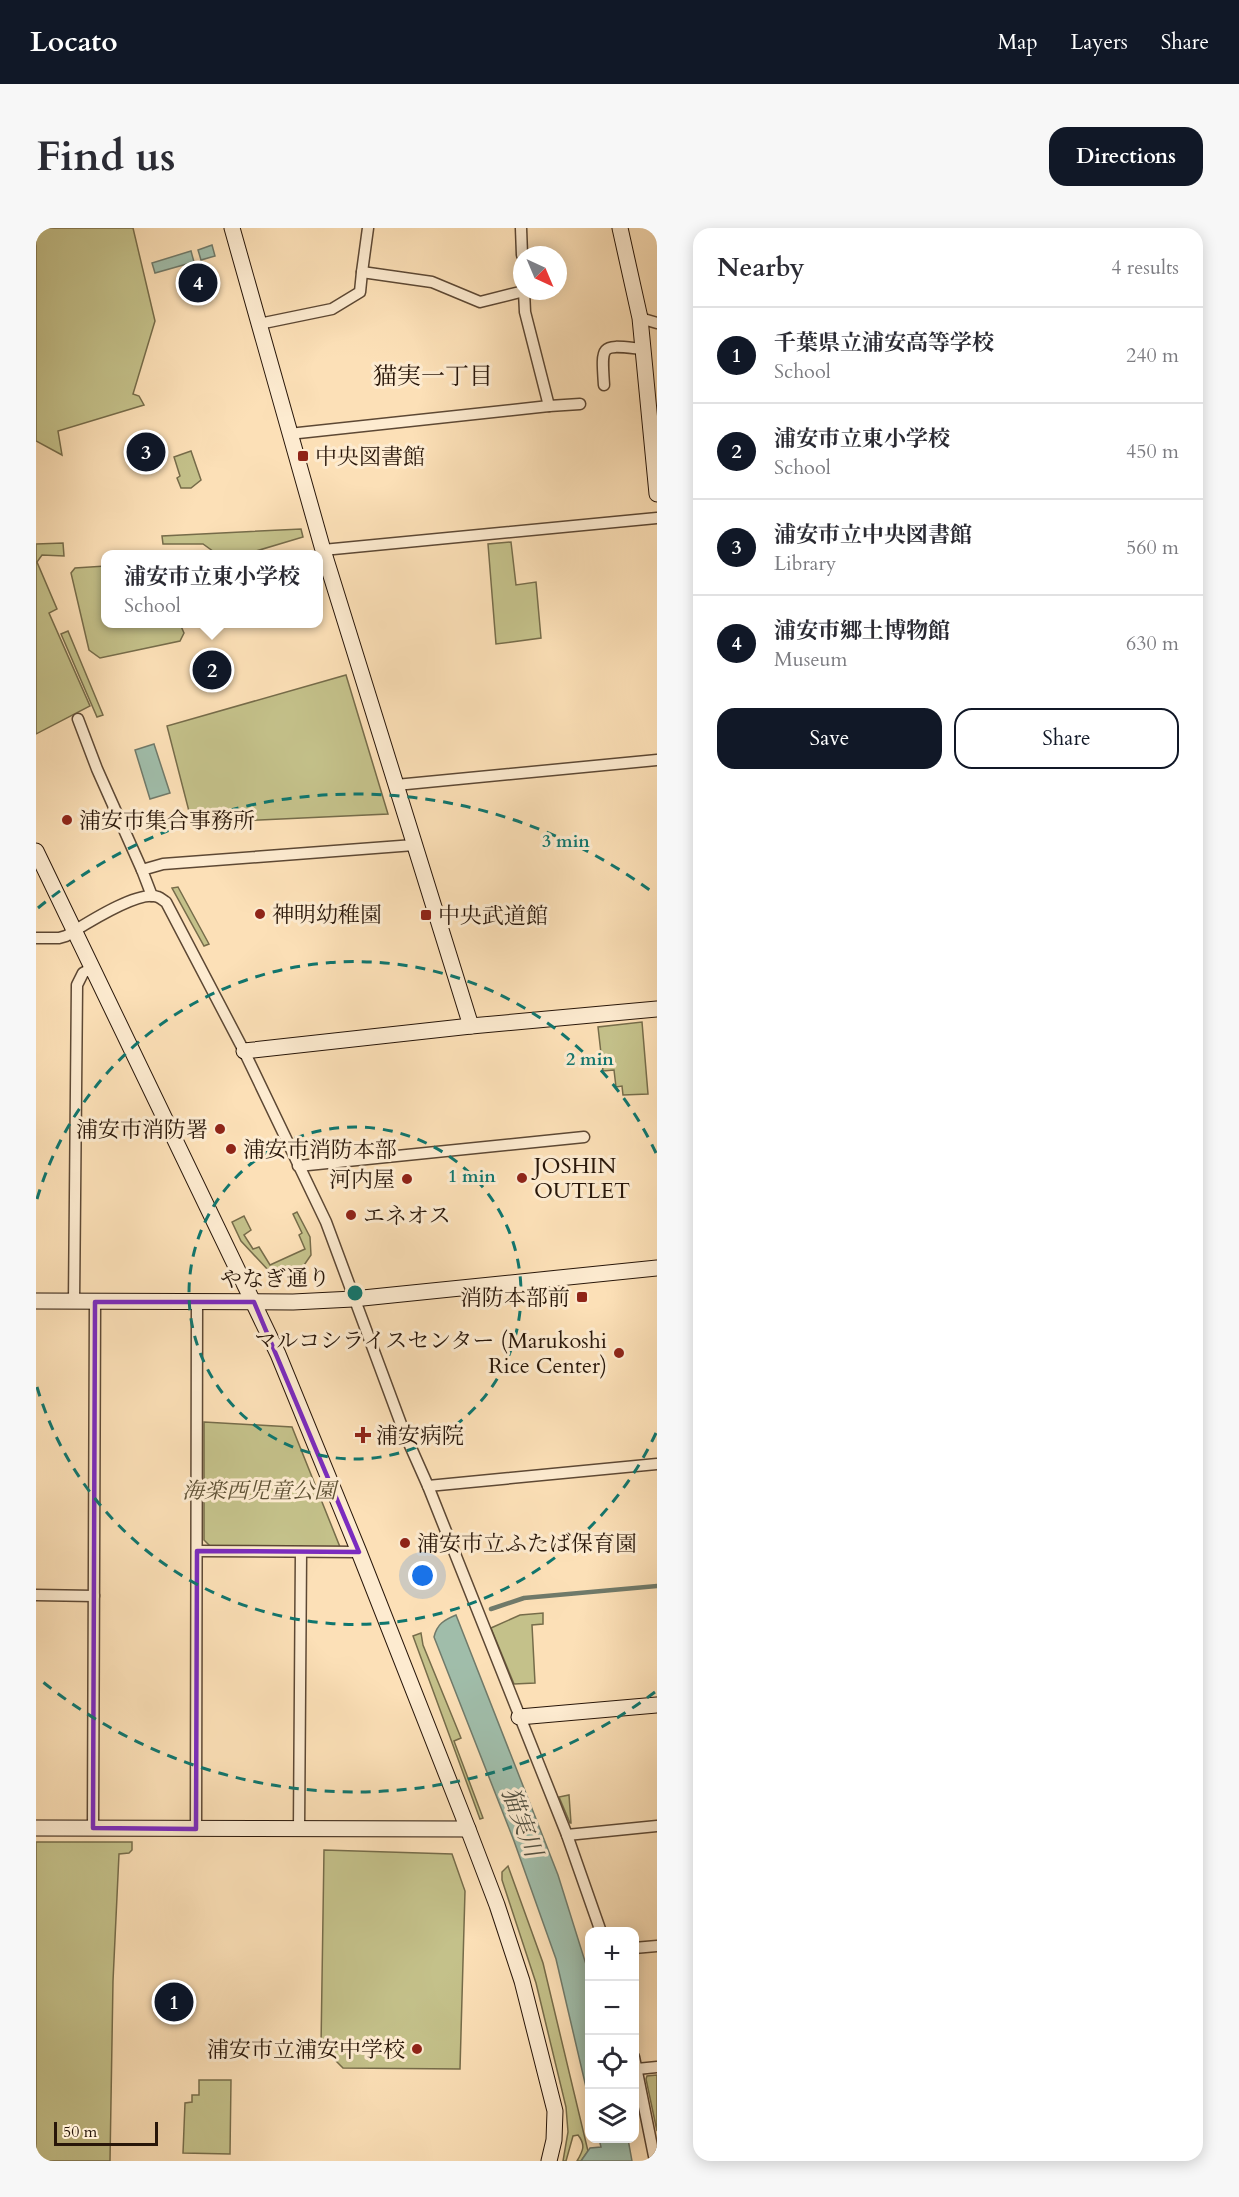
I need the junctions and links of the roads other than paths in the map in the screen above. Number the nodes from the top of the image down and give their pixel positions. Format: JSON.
{"nodes":[{"id":1,"x":232,"y":228,"type":"edge"},
{"id":2,"x":368,"y":228,"type":"edge"},
{"id":3,"x":521,"y":228,"type":"edge"},
{"id":4,"x":620,"y":228,"type":"edge"},
{"id":5,"x":522,"y":246,"type":"edge"},
{"id":6,"x":362,"y":272,"type":"junction"},
{"id":7,"x":513,"y":294,"type":"edge"},
{"id":8,"x":524,"y":300,"type":"edge"},
{"id":9,"x":640,"y":318,"type":"junction"},
{"id":10,"x":657,"y":323,"type":"edge"},
{"id":11,"x":259,"y":324,"type":"junction"},
{"id":12,"x":643,"y":349,"type":"junction"},
{"id":13,"x":603,"y":372,"type":"junction"},
{"id":14,"x":591,"y":374,"type":"dead end"},
{"id":15,"x":604,"y":385,"type":"dead end"},
{"id":16,"x":580,"y":404,"type":"dead end"},
{"id":17,"x":549,"y":406,"type":"junction"},
{"id":18,"x":289,"y":434,"type":"junction"},
{"id":19,"x":657,"y":494,"type":"edge"},
{"id":20,"x":657,"y":518,"type":"edge"},
{"id":21,"x":323,"y":550,"type":"junction"},
{"id":22,"x":78,"y":719,"type":"dead end"},
{"id":23,"x":657,"y":760,"type":"edge"},
{"id":24,"x":396,"y":785,"type":"junction"},
{"id":25,"x":414,"y":845,"type":"junction"},
{"id":26,"x":36,"y":851,"type":"edge"},
{"id":27,"x":142,"y":870,"type":"junction"},
{"id":28,"x":152,"y":896,"type":"junction"},
{"id":29,"x":74,"y":931,"type":"junction"},
{"id":30,"x":36,"y":938,"type":"edge"},
{"id":31,"x":92,"y":968,"type":"junction"},
{"id":32,"x":657,"y":1010,"type":"edge"},
{"id":33,"x":471,"y":1026,"type":"junction"},
{"id":34,"x":244,"y":1052,"type":"junction"},
{"id":35,"x":584,"y":1137,"type":"dead end"},
{"id":36,"x":298,"y":1166,"type":"junction"},
{"id":37,"x":657,"y":1268,"type":"edge"},
{"id":38,"x":353,"y":1299,"type":"junction"},
{"id":39,"x":36,"y":1301,"type":"edge"},
{"id":40,"x":74,"y":1302,"type":"junction"},
{"id":41,"x":95,"y":1302,"type":"junction"},
{"id":42,"x":197,"y":1302,"type":"junction"},
{"id":43,"x":254,"y":1302,"type":"junction"},
{"id":44,"x":657,"y":1464,"type":"edge"},
{"id":45,"x":428,"y":1486,"type":"junction"},
{"id":46,"x":197,"y":1551,"type":"junction"},
{"id":47,"x":301,"y":1552,"type":"junction"},
{"id":48,"x":359,"y":1552,"type":"junction"},
{"id":49,"x":36,"y":1595,"type":"edge"},
{"id":50,"x":94,"y":1596,"type":"junction"},
{"id":51,"x":657,"y":1705,"type":"edge"},
{"id":52,"x":519,"y":1718,"type":"junction"},
{"id":53,"x":657,"y":1826,"type":"edge"},
{"id":54,"x":36,"y":1828,"type":"edge"},
{"id":55,"x":93,"y":1828,"type":"junction"},
{"id":56,"x":196,"y":1829,"type":"junction"},
{"id":57,"x":299,"y":1829,"type":"junction"},
{"id":58,"x":468,"y":1829,"type":"junction"},
{"id":59,"x":567,"y":1835,"type":"junction"},
{"id":60,"x":599,"y":1927,"type":"edge"},
{"id":61,"x":657,"y":1946,"type":"edge"},
{"id":62,"x":639,"y":1948,"type":"edge"},
{"id":63,"x":657,"y":2067,"type":"edge"},
{"id":64,"x":639,"y":2069,"type":"edge"},
{"id":65,"x":639,"y":2079,"type":"edge"},
{"id":66,"x":549,"y":2161,"type":"edge"},
{"id":67,"x":655,"y":2161,"type":"edge"}],
"edges":[{"from":1,"to":11,"type":"street"},
{"from":2,"to":6,"type":"street"},
{"from":3,"to":5,"type":"street"},
{"from":4,"to":9,"type":"street"},
{"from":6,"to":7,"type":"street"},
{"from":6,"to":11,"type":"street"},
{"from":8,"to":17,"type":"street"},
{"from":9,"to":10,"type":"street"},
{"from":9,"to":12,"type":"street"},
{"from":11,"to":18,"type":"street"},
{"from":12,"to":13,"type":"street"},
{"from":12,"to":19,"type":"street"},
{"from":13,"to":14,"type":"street"},
{"from":13,"to":15,"type":"street"},
{"from":16,"to":17,"type":"street"},
{"from":17,"to":18,"type":"street"},
{"from":18,"to":21,"type":"street"},
{"from":20,"to":21,"type":"street"},
{"from":21,"to":24,"type":"street"},
{"from":22,"to":27,"type":"street"},
{"from":23,"to":24,"type":"street"},
{"from":24,"to":25,"type":"street"},
{"from":25,"to":27,"type":"street"},
{"from":25,"to":33,"type":"street"},
{"from":26,"to":29,"type":"street"},
{"from":27,"to":28,"type":"street"},
{"from":28,"to":29,"type":"street"},
{"from":28,"to":34,"type":"street"},
{"from":29,"to":30,"type":"street"},
{"from":29,"to":31,"type":"street"},
{"from":31,"to":40,"type":"street"},
{"from":31,"to":43,"type":"street"},
{"from":32,"to":33,"type":"street"},
{"from":33,"to":34,"type":"street"},
{"from":34,"to":36,"type":"street"},
{"from":35,"to":36,"type":"street"},
{"from":36,"to":38,"type":"street"},
{"from":37,"to":38,"type":"street","name":"やなぎ通り"},
{"from":38,"to":43,"type":"street","name":"やなぎ通り"},
{"from":38,"to":45,"type":"street"},
{"from":39,"to":40,"type":"street","name":"やなぎ通り"},
{"from":40,"to":41,"type":"street","name":"やなぎ通り"},
{"from":41,"to":42,"type":"street","name":"やなぎ通り"},
{"from":41,"to":50,"type":"street"},
{"from":42,"to":43,"type":"street","name":"やなぎ通り"},
{"from":42,"to":46,"type":"street"},
{"from":43,"to":48,"type":"street"},
{"from":44,"to":45,"type":"street"},
{"from":45,"to":52,"type":"street"},
{"from":46,"to":47,"type":"street"},
{"from":46,"to":56,"type":"street"},
{"from":47,"to":48,"type":"street"},
{"from":47,"to":57,"type":"street"},
{"from":48,"to":58,"type":"street"},
{"from":49,"to":50,"type":"street"},
{"from":50,"to":55,"type":"street"},
{"from":51,"to":52,"type":"street"},
{"from":52,"to":59,"type":"street"},
{"from":53,"to":59,"type":"street"},
{"from":54,"to":55,"type":"street"},
{"from":55,"to":56,"type":"street"},
{"from":56,"to":57,"type":"street"},
{"from":57,"to":58,"type":"street"},
{"from":58,"to":66,"type":"street"},
{"from":59,"to":60,"type":"street"},
{"from":61,"to":62,"type":"street"},
{"from":63,"to":64,"type":"street"},
{"from":65,"to":67,"type":"street"}]}
